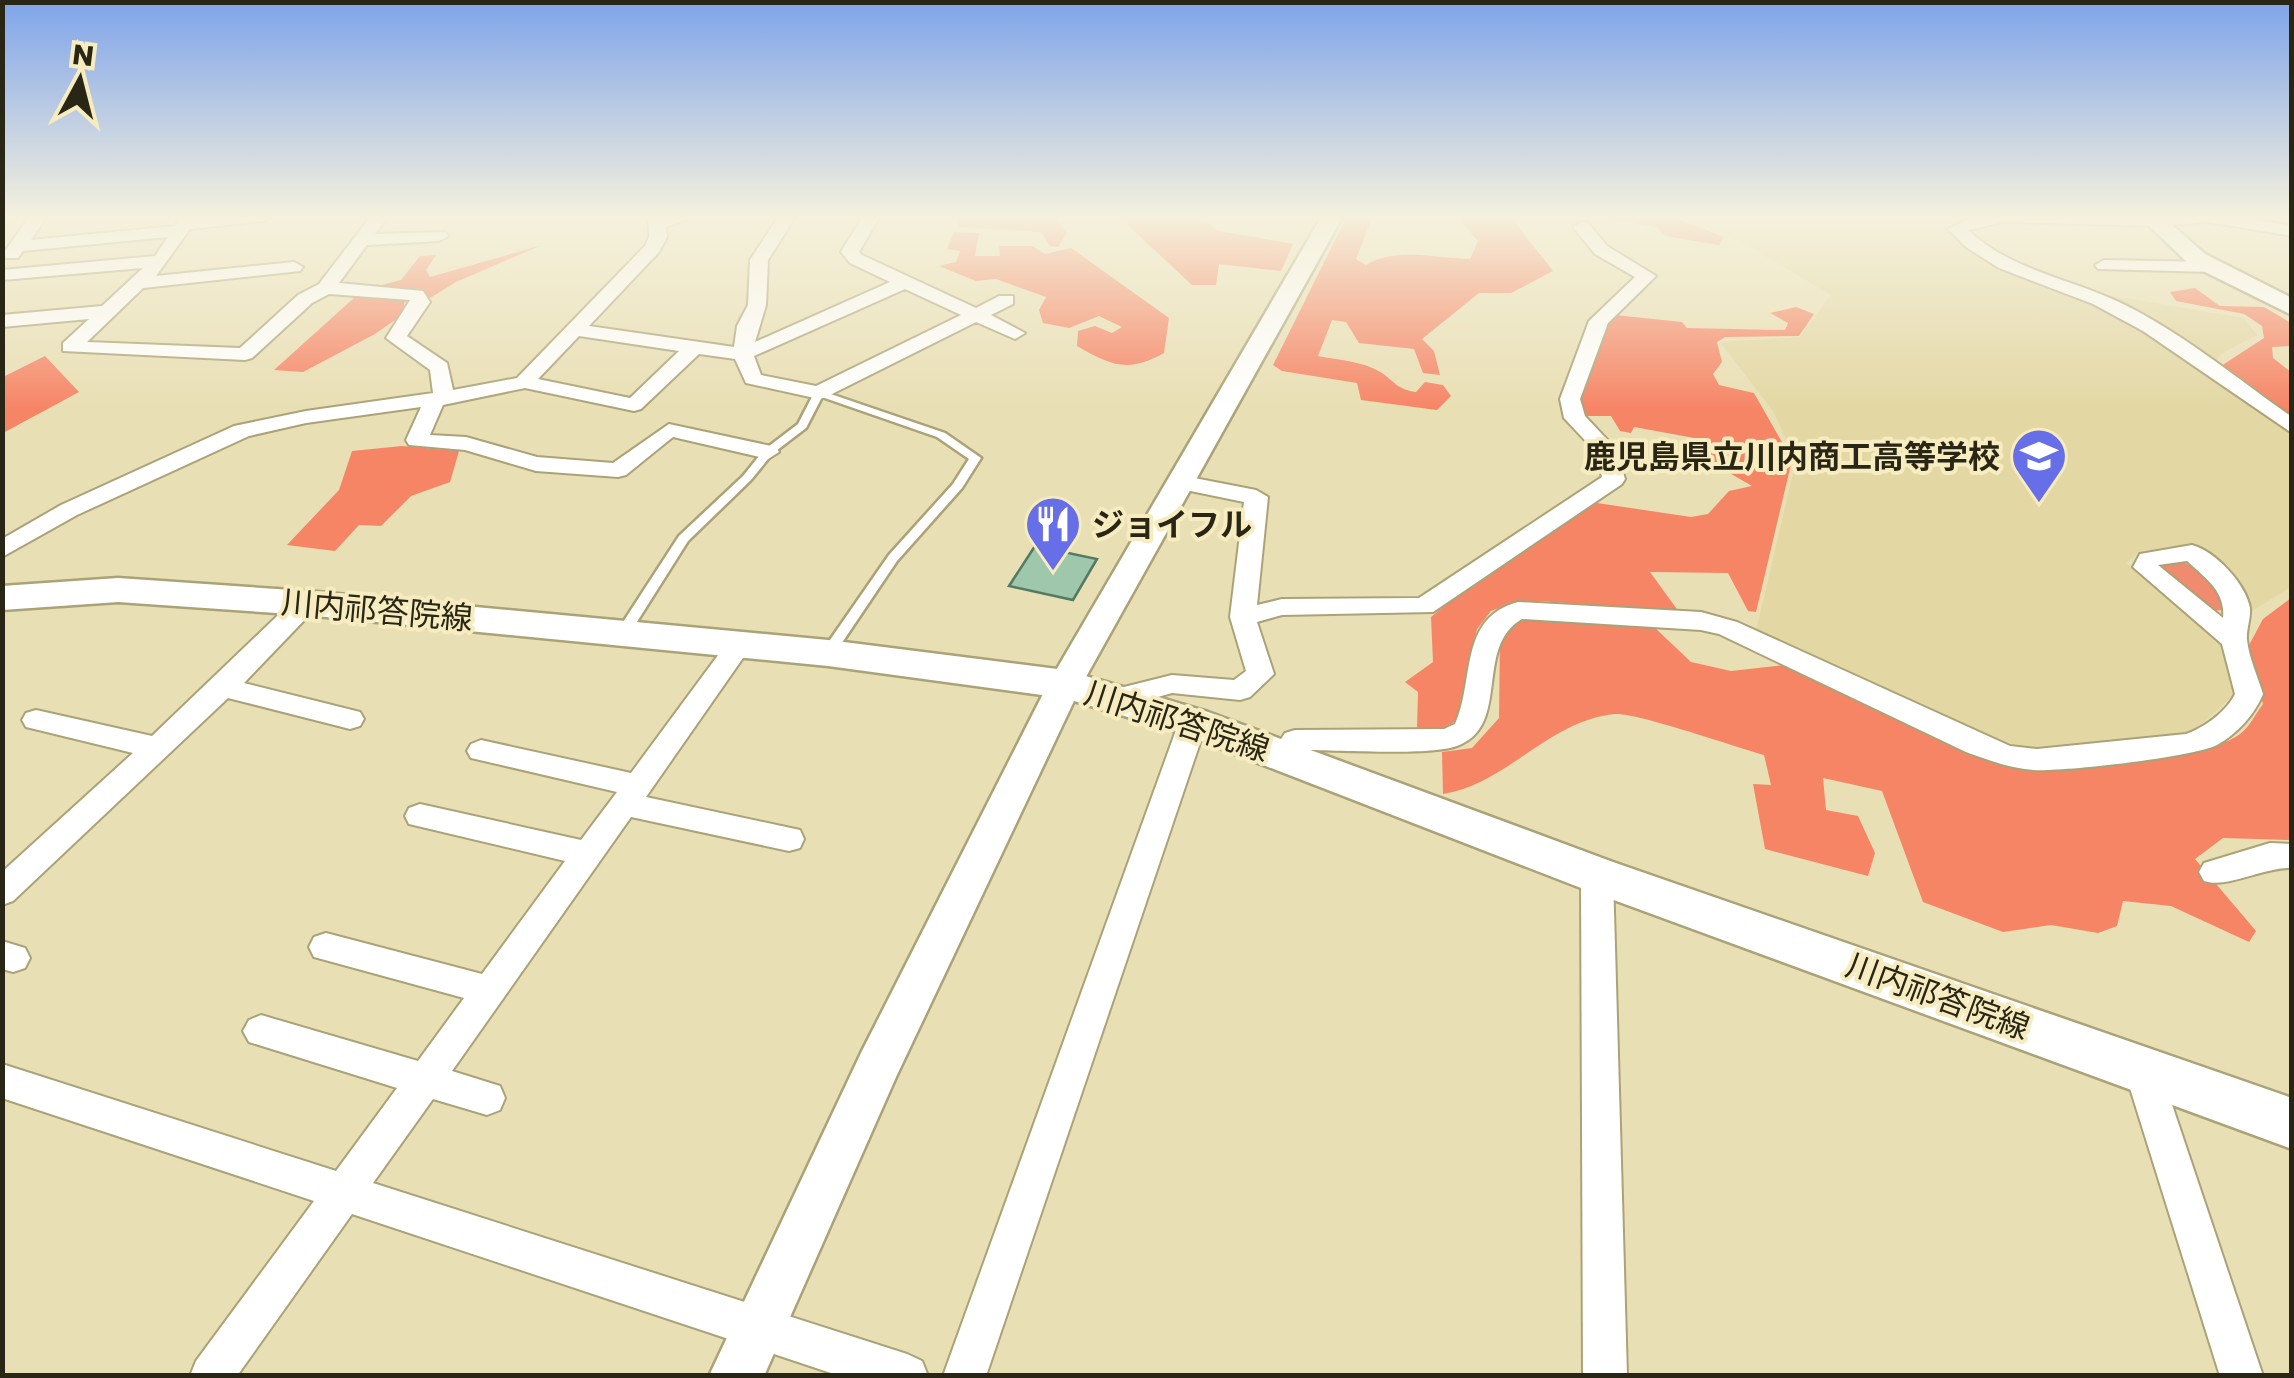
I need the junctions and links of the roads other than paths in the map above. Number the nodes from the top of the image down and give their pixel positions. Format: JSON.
{"nodes":[{"id":1,"x":141,"y":280,"type":"edge"},
{"id":2,"x":164,"y":280,"type":"edge"},
{"id":3,"x":332,"y":280,"type":"edge"},
{"id":4,"x":622,"y":280,"type":"edge"},
{"id":5,"x":758,"y":280,"type":"edge"},
{"id":6,"x":901,"y":280,"type":"edge"},
{"id":7,"x":1296,"y":280,"type":"edge"},
{"id":8,"x":1642,"y":280,"type":"edge"},
{"id":9,"x":2045,"y":280,"type":"edge"},
{"id":10,"x":2239,"y":280,"type":"edge"},
{"id":11,"x":905,"y":282,"type":"junction"},
{"id":12,"x":138,"y":283,"type":"junction"},
{"id":13,"x":326,"y":288,"type":"junction"},
{"id":14,"x":1006,"y":300,"type":"dead end"},
{"id":15,"x":2292,"y":308,"type":"edge"},
{"id":16,"x":102,"y":312,"type":"junction"},
{"id":17,"x":976,"y":315,"type":"junction"},
{"id":18,"x":2,"y":322,"type":"edge"},
{"id":19,"x":575,"y":330,"type":"junction"},
{"id":20,"x":1015,"y":333,"type":"dead end"},
{"id":21,"x":695,"y":347,"type":"junction"},
{"id":22,"x":743,"y":354,"type":"junction"},
{"id":23,"x":524,"y":382,"type":"junction"},
{"id":24,"x":820,"y":393,"type":"junction"},
{"id":25,"x":439,"y":400,"type":"junction"},
{"id":26,"x":2292,"y":427,"type":"edge"},
{"id":27,"x":768,"y":452,"type":"junction"},
{"id":28,"x":1179,"y":482,"type":"junction"},
{"id":29,"x":2,"y":550,"type":"edge"},
{"id":30,"x":2,"y":598,"type":"edge"},
{"id":31,"x":306,"y":603,"type":"junction"},
{"id":32,"x":1243,"y":617,"type":"junction"},
{"id":33,"x":623,"y":632,"type":"junction"},
{"id":34,"x":2234,"y":640,"type":"dead end"},
{"id":35,"x":739,"y":645,"type":"junction"},
{"id":36,"x":828,"y":653,"type":"junction"},
{"id":37,"x":1064,"y":684,"type":"junction"},
{"id":38,"x":223,"y":687,"type":"junction"},
{"id":39,"x":1118,"y":698,"type":"junction"},
{"id":40,"x":350,"y":719,"type":"dead end"},
{"id":41,"x":36,"y":720,"type":"dead end"},
{"id":42,"x":1194,"y":722,"type":"junction"},
{"id":43,"x":158,"y":748,"type":"junction"},
{"id":44,"x":481,"y":751,"type":"dead end"},
{"id":45,"x":1284,"y":756,"type":"junction"},
{"id":46,"x":630,"y":794,"type":"junction"},
{"id":47,"x":420,"y":816,"type":"dead end"},
{"id":48,"x":789,"y":839,"type":"dead end"},
{"id":49,"x":588,"y":854,"type":"junction"},
{"id":50,"x":2292,"y":856,"type":"edge"},
{"id":51,"x":2215,"y":872,"type":"dead end"},
{"id":52,"x":1597,"y":876,"type":"junction"},
{"id":53,"x":2,"y":892,"type":"edge"},
{"id":54,"x":326,"y":947,"type":"dead end"},
{"id":55,"x":488,"y":990,"type":"junction"},
{"id":56,"x":261,"y":1031,"type":"dead end"},
{"id":57,"x":2142,"y":1068,"type":"junction"},
{"id":58,"x":424,"y":1079,"type":"junction"},
{"id":59,"x":2,"y":1081,"type":"edge"},
{"id":60,"x":487,"y":1098,"type":"dead end"},
{"id":61,"x":2292,"y":1124,"type":"edge"},
{"id":62,"x":342,"y":1191,"type":"junction"},
{"id":63,"x":759,"y":1326,"type":"junction"},
{"id":64,"x":211,"y":1376,"type":"edge"},
{"id":65,"x":736,"y":1376,"type":"edge"},
{"id":66,"x":907,"y":1376,"type":"edge"},
{"id":67,"x":964,"y":1376,"type":"edge"},
{"id":68,"x":1605,"y":1376,"type":"edge"},
{"id":69,"x":2242,"y":1376,"type":"edge"}],
"edges":[{"from":1,"to":12,"type":"street"},
{"from":2,"to":12,"type":"street"},
{"from":3,"to":13,"type":"street"},
{"from":4,"to":19,"type":"street"},
{"from":5,"to":22,"type":"street"},
{"from":6,"to":11,"type":"street"},
{"from":7,"to":28,"type":"street"},
{"from":8,"to":32,"type":"street"},
{"from":9,"to":26,"type":"street"},
{"from":10,"to":15,"type":"street"},
{"from":11,"to":17,"type":"street"},
{"from":11,"to":22,"type":"street"},
{"from":12,"to":16,"type":"street"},
{"from":13,"to":16,"type":"street"},
{"from":13,"to":25,"type":"street"},
{"from":14,"to":17,"type":"street"},
{"from":16,"to":18,"type":"street"},
{"from":17,"to":20,"type":"street"},
{"from":17,"to":24,"type":"street"},
{"from":19,"to":21,"type":"street"},
{"from":19,"to":23,"type":"street"},
{"from":21,"to":22,"type":"street"},
{"from":21,"to":23,"type":"street"},
{"from":22,"to":24,"type":"street"},
{"from":23,"to":25,"type":"street"},
{"from":24,"to":27,"type":"lane"},
{"from":24,"to":36,"type":"lane"},
{"from":25,"to":27,"type":"street"},
{"from":25,"to":29,"type":"street"},
{"from":27,"to":33,"type":"lane"},
{"from":28,"to":32,"type":"street"},
{"from":28,"to":37,"type":"street"},
{"from":30,"to":31,"type":"main road","name":"川内祁答院線"},
{"from":31,"to":33,"type":"main road","name":"川内祁答院線"},
{"from":31,"to":38,"type":"street"},
{"from":32,"to":39,"type":"street"},
{"from":33,"to":35,"type":"main road","name":"川内祁答院線"},
{"from":34,"to":45,"type":"street"},
{"from":35,"to":36,"type":"main road","name":"川内祁答院線"},
{"from":35,"to":46,"type":"street"},
{"from":36,"to":37,"type":"main road","name":"川内祁答院線"},
{"from":37,"to":39,"type":"main road","name":"川内祁答院線"},
{"from":37,"to":63,"type":"street"},
{"from":38,"to":40,"type":"street"},
{"from":38,"to":43,"type":"street"},
{"from":39,"to":42,"type":"main road","name":"川内祁答院線"},
{"from":41,"to":43,"type":"street"},
{"from":42,"to":45,"type":"main road","name":"川内祁答院線"},
{"from":42,"to":67,"type":"street"},
{"from":43,"to":53,"type":"street"},
{"from":44,"to":46,"type":"street"},
{"from":45,"to":52,"type":"main road","name":"川内祁答院線"},
{"from":46,"to":48,"type":"street"},
{"from":46,"to":49,"type":"street"},
{"from":47,"to":49,"type":"street"},
{"from":49,"to":55,"type":"street"},
{"from":50,"to":51,"type":"street"},
{"from":52,"to":57,"type":"main road","name":"川内祁答院線"},
{"from":52,"to":68,"type":"street"},
{"from":54,"to":55,"type":"street"},
{"from":55,"to":58,"type":"street"},
{"from":56,"to":58,"type":"street"},
{"from":57,"to":61,"type":"main road","name":"川内祁答院線"},
{"from":57,"to":69,"type":"street"},
{"from":58,"to":60,"type":"street"},
{"from":58,"to":62,"type":"street"},
{"from":59,"to":62,"type":"street"},
{"from":62,"to":63,"type":"street"},
{"from":62,"to":64,"type":"street"},
{"from":63,"to":65,"type":"street"},
{"from":63,"to":66,"type":"street"}]}
